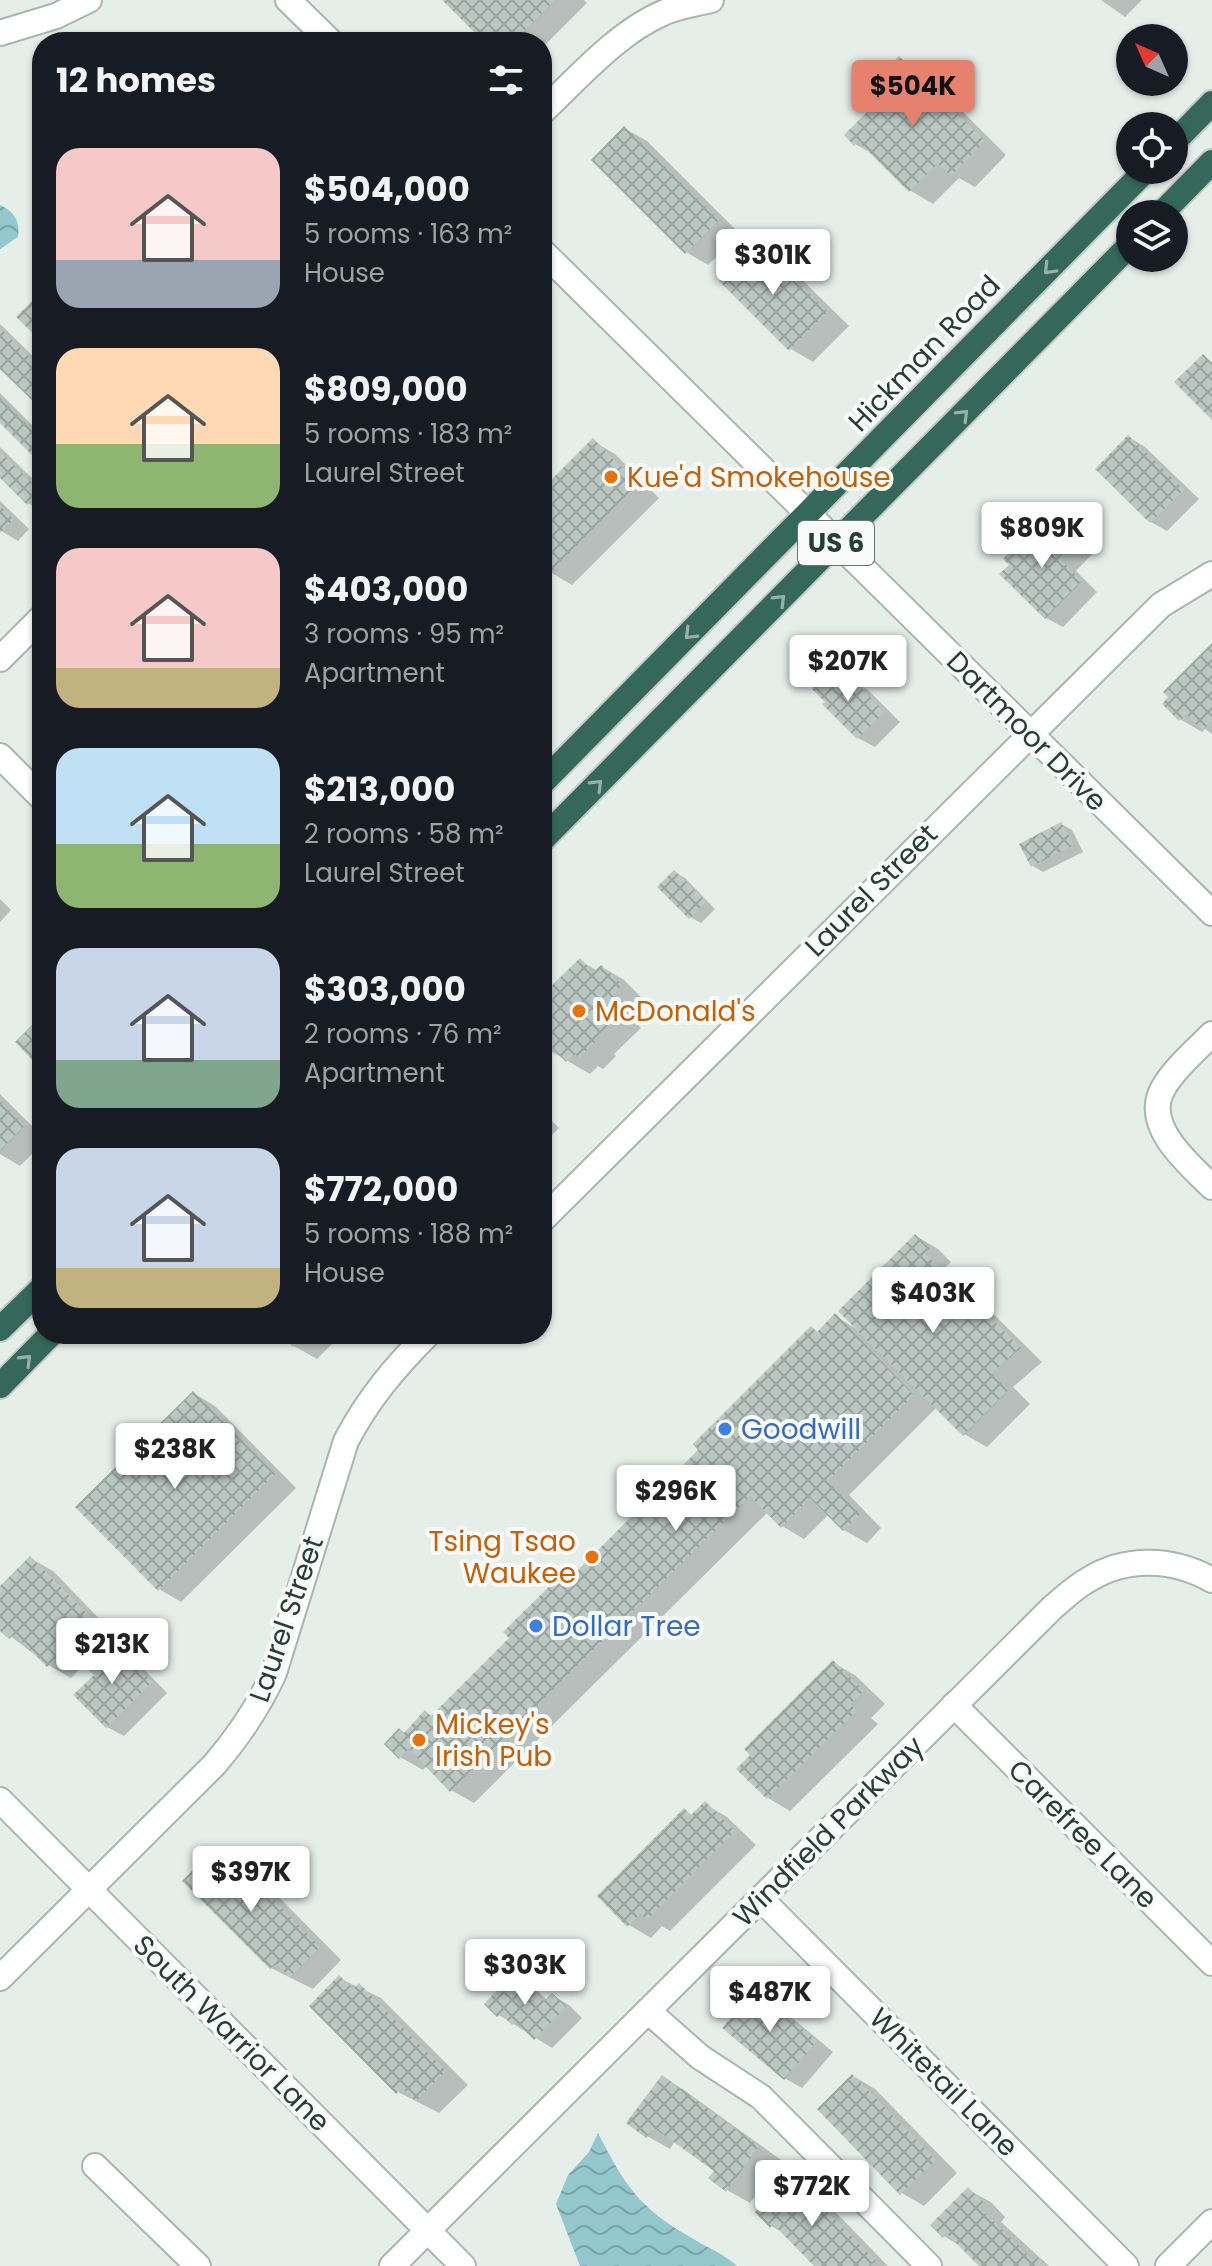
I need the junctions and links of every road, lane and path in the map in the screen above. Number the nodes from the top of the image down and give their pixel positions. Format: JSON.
{"nodes":[{"id":1,"x":89,"y":0,"type":"edge"},
{"id":2,"x":288,"y":0,"type":"edge"},
{"id":3,"x":711,"y":0,"type":"edge"},
{"id":4,"x":321,"y":32,"type":"edge"},
{"id":5,"x":0,"y":33,"type":"edge"},
{"id":6,"x":552,"y":102,"type":"edge"},
{"id":7,"x":1212,"y":103,"type":"edge"},
{"id":8,"x":1188,"y":128,"type":"edge"},
{"id":9,"x":1212,"y":162,"type":"edge"},
{"id":10,"x":1132,"y":184,"type":"edge"},
{"id":11,"x":1175,"y":200,"type":"edge"},
{"id":12,"x":1116,"y":259,"type":"edge"},
{"id":13,"x":552,"y":261,"type":"edge"},
{"id":14,"x":808,"y":515,"type":"junction"},
{"id":15,"x":837,"y":543,"type":"junction"},
{"id":16,"x":1212,"y":574,"type":"edge"},
{"id":17,"x":32,"y":627,"type":"edge"},
{"id":18,"x":0,"y":659,"type":"edge"},
{"id":19,"x":1028,"y":734,"type":"junction"},
{"id":20,"x":0,"y":756,"type":"edge"},
{"id":21,"x":552,"y":773,"type":"edge"},
{"id":22,"x":32,"y":788,"type":"edge"},
{"id":23,"x":552,"y":830,"type":"edge"},
{"id":24,"x":1212,"y":913,"type":"edge"},
{"id":25,"x":1212,"y":1034,"type":"edge"},
{"id":26,"x":1212,"y":1187,"type":"edge"},
{"id":27,"x":552,"y":1210,"type":"edge"},
{"id":28,"x":32,"y":1298,"type":"edge"},
{"id":29,"x":0,"y":1329,"type":"edge"},
{"id":30,"x":41,"y":1344,"type":"edge"},
{"id":31,"x":419,"y":1344,"type":"edge"},
{"id":32,"x":0,"y":1386,"type":"edge"},
{"id":33,"x":1212,"y":1580,"type":"edge"},
{"id":34,"x":954,"y":1705,"type":"junction"},
{"id":35,"x":0,"y":1800,"type":"edge"},
{"id":36,"x":89,"y":1890,"type":"junction"},
{"id":37,"x":761,"y":1899,"type":"junction"},
{"id":38,"x":1212,"y":1963,"type":"edge"},
{"id":39,"x":0,"y":1978,"type":"edge"},
{"id":40,"x":648,"y":2011,"type":"junction"},
{"id":41,"x":95,"y":2166,"type":"dead end"},
{"id":42,"x":1212,"y":2222,"type":"edge"},
{"id":43,"x":428,"y":2230,"type":"junction"},
{"id":44,"x":198,"y":2266,"type":"edge"},
{"id":45,"x":392,"y":2266,"type":"edge"},
{"id":46,"x":463,"y":2266,"type":"edge"},
{"id":47,"x":929,"y":2266,"type":"edge"},
{"id":48,"x":1126,"y":2266,"type":"edge"},
{"id":49,"x":1168,"y":2266,"type":"edge"}],
"edges":[{"from":1,"to":5,"type":"street"},
{"from":2,"to":4,"type":"street"},
{"from":3,"to":6,"type":"street"},
{"from":7,"to":8,"type":"highway"},
{"from":9,"to":11,"type":"highway"},
{"from":10,"to":14,"type":"highway","name":"Hickman Road","number":"US 6","one_way":true},
{"from":15,"to":12,"type":"highway","number":"US 6","one_way":true},
{"from":13,"to":14,"type":"street","name":"Dartmoor Drive"},
{"from":14,"to":15,"type":"street","name":"Dartmoor Drive"},
{"from":14,"to":21,"type":"highway","name":"Hickman Road","number":"US 6","one_way":true},
{"from":15,"to":19,"type":"street","name":"Dartmoor Drive"},
{"from":23,"to":15,"type":"highway","number":"US 6","one_way":true},
{"from":16,"to":19,"type":"street","name":"Laurel Street"},
{"from":17,"to":18,"type":"street"},
{"from":19,"to":24,"type":"street","name":"Dartmoor Drive"},
{"from":19,"to":27,"type":"street","name":"Laurel Street"},
{"from":20,"to":22,"type":"street"},
{"from":25,"to":26,"type":"street"},
{"from":28,"to":29,"type":"highway"},
{"from":32,"to":30,"type":"highway","one_way":true},
{"from":31,"to":36,"type":"street","name":"Laurel Street"},
{"from":33,"to":34,"type":"street","name":"Windfield Parkway"},
{"from":34,"to":37,"type":"street","name":"Windfield Parkway"},
{"from":34,"to":38,"type":"street","name":"Carefree Lane"},
{"from":35,"to":36,"type":"street","name":"South Warrior Lane"},
{"from":36,"to":39,"type":"street","name":"Laurel Street"},
{"from":36,"to":43,"type":"street","name":"South Warrior Lane"},
{"from":37,"to":40,"type":"street","name":"Windfield Parkway"},
{"from":37,"to":48,"type":"street","name":"Whitetail Lane"},
{"from":40,"to":43,"type":"street","name":"Windfield Parkway"},
{"from":40,"to":47,"type":"street"},
{"from":41,"to":44,"type":"street"},
{"from":42,"to":49,"type":"street"},
{"from":43,"to":45,"type":"street","name":"Windfield Parkway"},
{"from":43,"to":46,"type":"street","name":"South Warrior Lane"}]}
